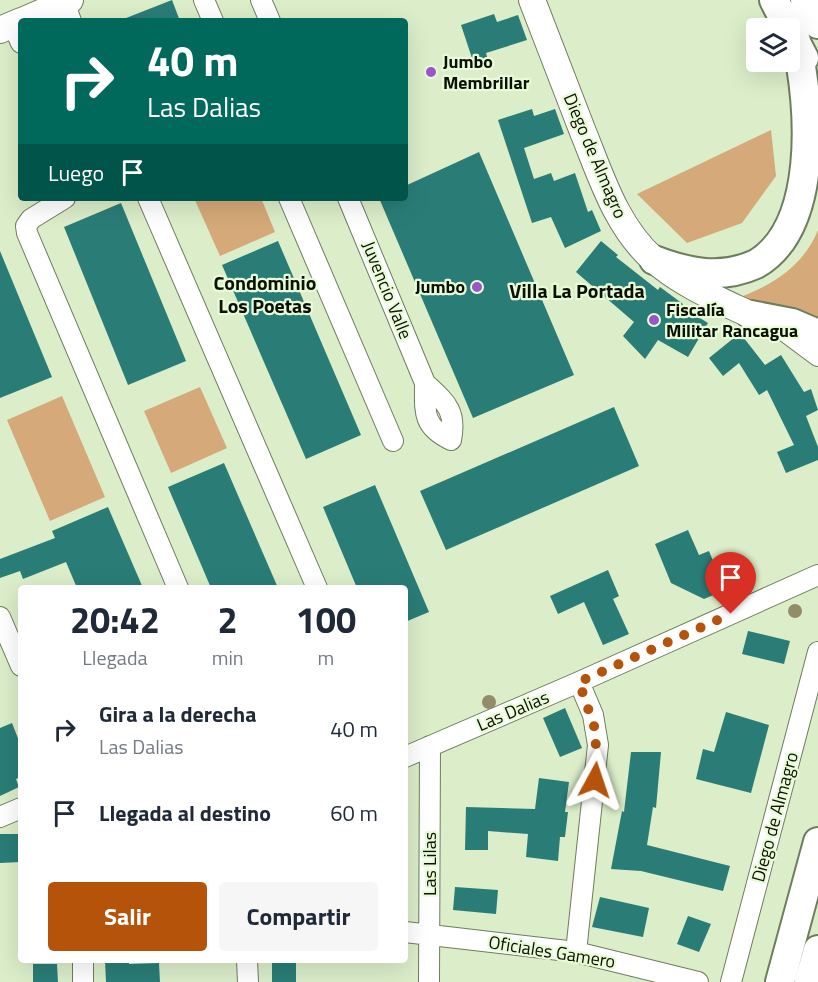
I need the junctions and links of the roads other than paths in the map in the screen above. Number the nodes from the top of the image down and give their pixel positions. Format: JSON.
{"nodes":[{"id":1,"x":204,"y":0,"type":"edge"},
{"id":2,"x":261,"y":0,"type":"edge"},
{"id":3,"x":532,"y":0,"type":"edge"},
{"id":4,"x":774,"y":0,"type":"edge"},
{"id":5,"x":805,"y":0,"type":"edge"},
{"id":6,"x":69,"y":8,"type":"edge"},
{"id":7,"x":42,"y":18,"type":"edge"},
{"id":8,"x":212,"y":18,"type":"edge"},
{"id":9,"x":269,"y":18,"type":"edge"},
{"id":10,"x":807,"y":33,"type":"edge"},
{"id":11,"x":818,"y":90,"type":"edge"},
{"id":12,"x":60,"y":201,"type":"edge"},
{"id":13,"x":149,"y":201,"type":"edge"},
{"id":14,"x":290,"y":201,"type":"edge"},
{"id":15,"x":349,"y":201,"type":"edge"},
{"id":16,"x":654,"y":260,"type":"junction"},
{"id":17,"x":752,"y":315,"type":"junction"},
{"id":18,"x":818,"y":334,"type":"edge"},
{"id":19,"x":818,"y":356,"type":"edge"},
{"id":20,"x":425,"y":383,"type":"dead end"},
{"id":21,"x":393,"y":441,"type":"dead end"},
{"id":22,"x":818,"y":575,"type":"edge"},
{"id":23,"x":177,"y":585,"type":"edge"},
{"id":24,"x":317,"y":585,"type":"edge"},
{"id":25,"x":0,"y":617,"type":"edge"},
{"id":26,"x":818,"y":652,"type":"edge"},
{"id":27,"x":18,"y":659,"type":"edge"},
{"id":28,"x":579,"y":682,"type":"junction"},
{"id":29,"x":430,"y":746,"type":"junction"},
{"id":30,"x":408,"y":756,"type":"edge"},
{"id":31,"x":18,"y":809,"type":"edge"},
{"id":32,"x":0,"y":817,"type":"edge"},
{"id":33,"x":818,"y":842,"type":"edge"},
{"id":34,"x":408,"y":932,"type":"edge"},
{"id":35,"x":429,"y":935,"type":"junction"},
{"id":36,"x":818,"y":950,"type":"edge"},
{"id":37,"x":576,"y":952,"type":"junction"},
{"id":38,"x":83,"y":963,"type":"edge"},
{"id":39,"x":247,"y":963,"type":"edge"},
{"id":40,"x":83,"y":982,"type":"edge"},
{"id":41,"x":248,"y":982,"type":"edge"},
{"id":42,"x":429,"y":982,"type":"edge"},
{"id":43,"x":698,"y":982,"type":"edge"},
{"id":44,"x":731,"y":982,"type":"edge"},
{"id":45,"x":780,"y":982,"type":"edge"},
{"id":46,"x":809,"y":982,"type":"edge"}],
"edges":[{"from":1,"to":8,"type":"street"},
{"from":2,"to":9,"type":"street"},
{"from":3,"to":16,"type":"main road","name":"Diego de Almagro"},
{"from":4,"to":10,"type":"highway"},
{"from":5,"to":10,"type":"highway"},
{"from":6,"to":7,"type":"main road"},
{"from":10,"to":11,"type":"highway"},
{"from":10,"to":16,"type":"highway"},
{"from":12,"to":23,"type":"street"},
{"from":13,"to":24,"type":"street"},
{"from":14,"to":21,"type":"street"},
{"from":15,"to":20,"type":"street","name":"Juvencio Valle"},
{"from":16,"to":17,"type":"main road","name":"Diego de Almagro"},
{"from":17,"to":18,"type":"highway"},
{"from":17,"to":19,"type":"street","name":"Diego de Almagro"},
{"from":22,"to":28,"type":"street","name":"Las Dalias"},
{"from":25,"to":27,"type":"street"},
{"from":26,"to":44,"type":"street","name":"Diego de Almagro"},
{"from":28,"to":29,"type":"street","name":"Las Dalias"},
{"from":28,"to":37,"type":"street"},
{"from":29,"to":30,"type":"street","name":"Las Dalias"},
{"from":29,"to":35,"type":"street","name":"Las Lilas"},
{"from":31,"to":32,"type":"street"},
{"from":33,"to":45,"type":"highway"},
{"from":34,"to":35,"type":"street","name":"Oficiales Gamero"},
{"from":35,"to":37,"type":"street","name":"Oficiales Gamero"},
{"from":35,"to":42,"type":"street","name":"Las Lilas"},
{"from":36,"to":46,"type":"highway"},
{"from":37,"to":43,"type":"street","name":"Oficiales Gamero"},
{"from":38,"to":40,"type":"street"},
{"from":39,"to":41,"type":"street"}]}
